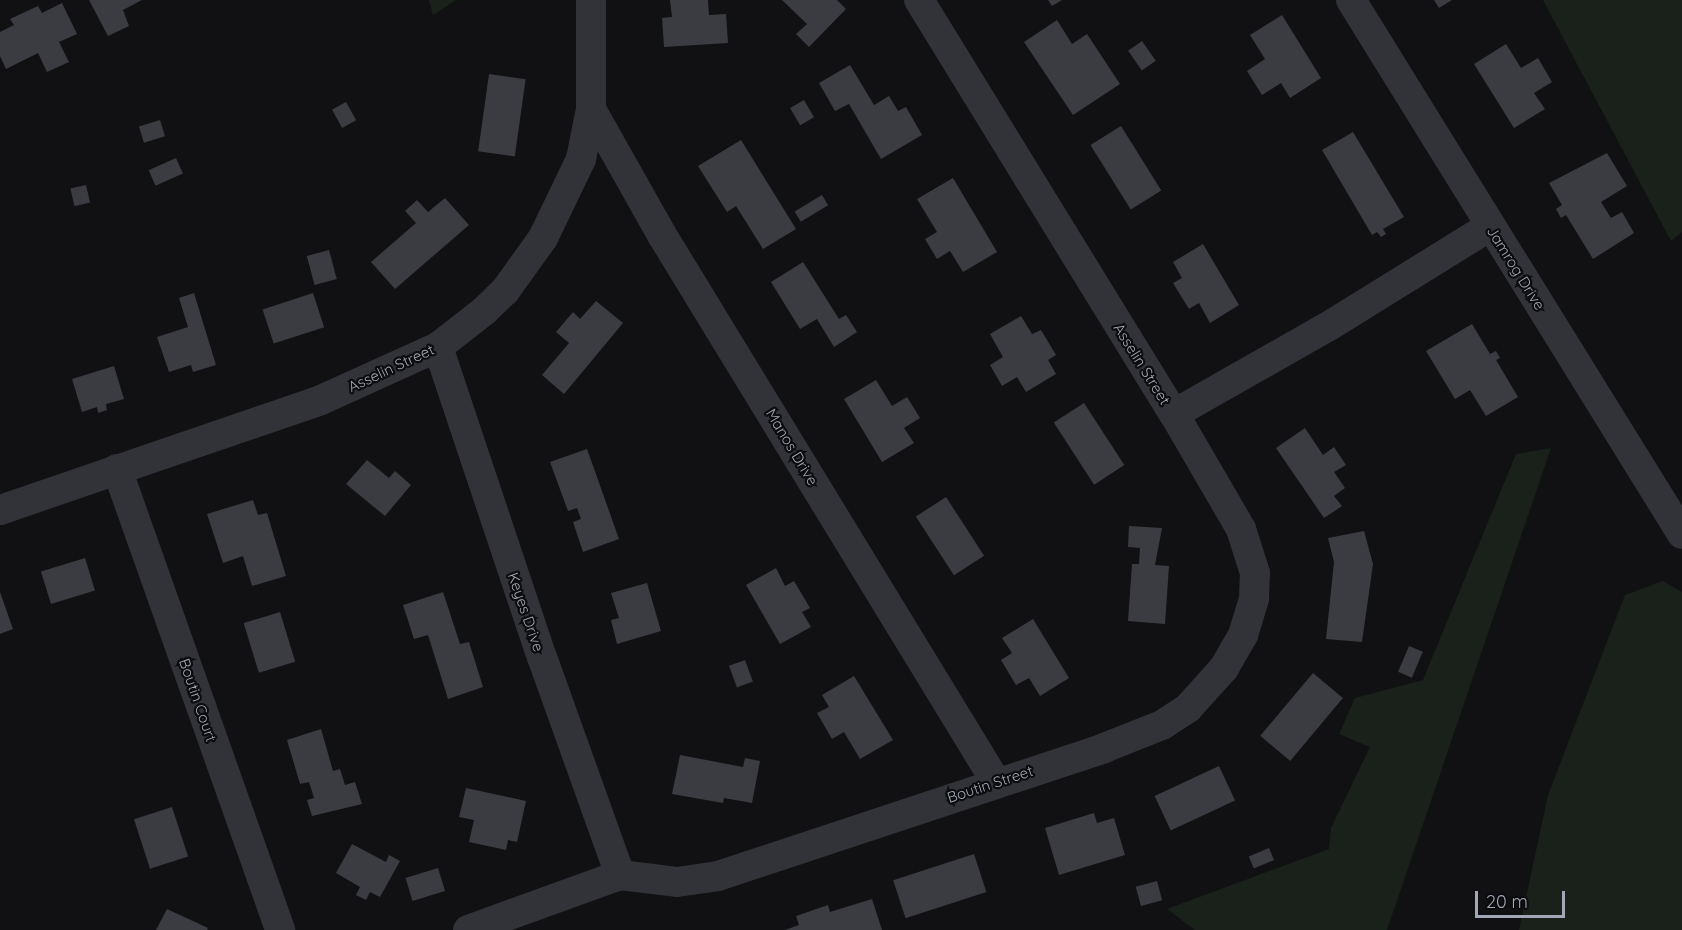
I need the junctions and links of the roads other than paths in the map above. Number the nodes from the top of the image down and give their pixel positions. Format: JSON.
{"nodes":[{"id":1,"x":591,"y":0,"type":"edge"},
{"id":2,"x":919,"y":0,"type":"edge"},
{"id":3,"x":1351,"y":0,"type":"edge"},
{"id":4,"x":591,"y":109,"type":"junction"},
{"id":5,"x":1490,"y":226,"type":"junction"},
{"id":6,"x":438,"y":347,"type":"junction"},
{"id":7,"x":1174,"y":414,"type":"junction"},
{"id":8,"x":117,"y":469,"type":"junction"},
{"id":9,"x":0,"y":510,"type":"edge"},
{"id":10,"x":1682,"y":534,"type":"edge"},
{"id":11,"x":996,"y":782,"type":"junction"},
{"id":12,"x":620,"y":875,"type":"junction"},
{"id":13,"x":280,"y":930,"type":"edge"},
{"id":14,"x":468,"y":930,"type":"edge"}],
"edges":[{"from":1,"to":4,"type":"street","name":"Asselin Street"},
{"from":2,"to":7,"type":"street","name":"Asselin Street"},
{"from":3,"to":5,"type":"street","name":"Jamrog Drive"},
{"from":4,"to":6,"type":"street","name":"Asselin Street"},
{"from":4,"to":11,"type":"street","name":"Manos Drive"},
{"from":5,"to":7,"type":"street","name":"Asselin Street"},
{"from":5,"to":10,"type":"street","name":"Jamrog Drive"},
{"from":6,"to":8,"type":"street","name":"Asselin Street"},
{"from":6,"to":12,"type":"street","name":"Keyes Drive"},
{"from":7,"to":11,"type":"street","name":"Boutin Street"},
{"from":8,"to":9,"type":"street","name":"Asselin Street"},
{"from":8,"to":13,"type":"street","name":"Boutin Court"},
{"from":11,"to":12,"type":"street","name":"Boutin Street"},
{"from":12,"to":14,"type":"street","name":"Boutin Street"}]}
